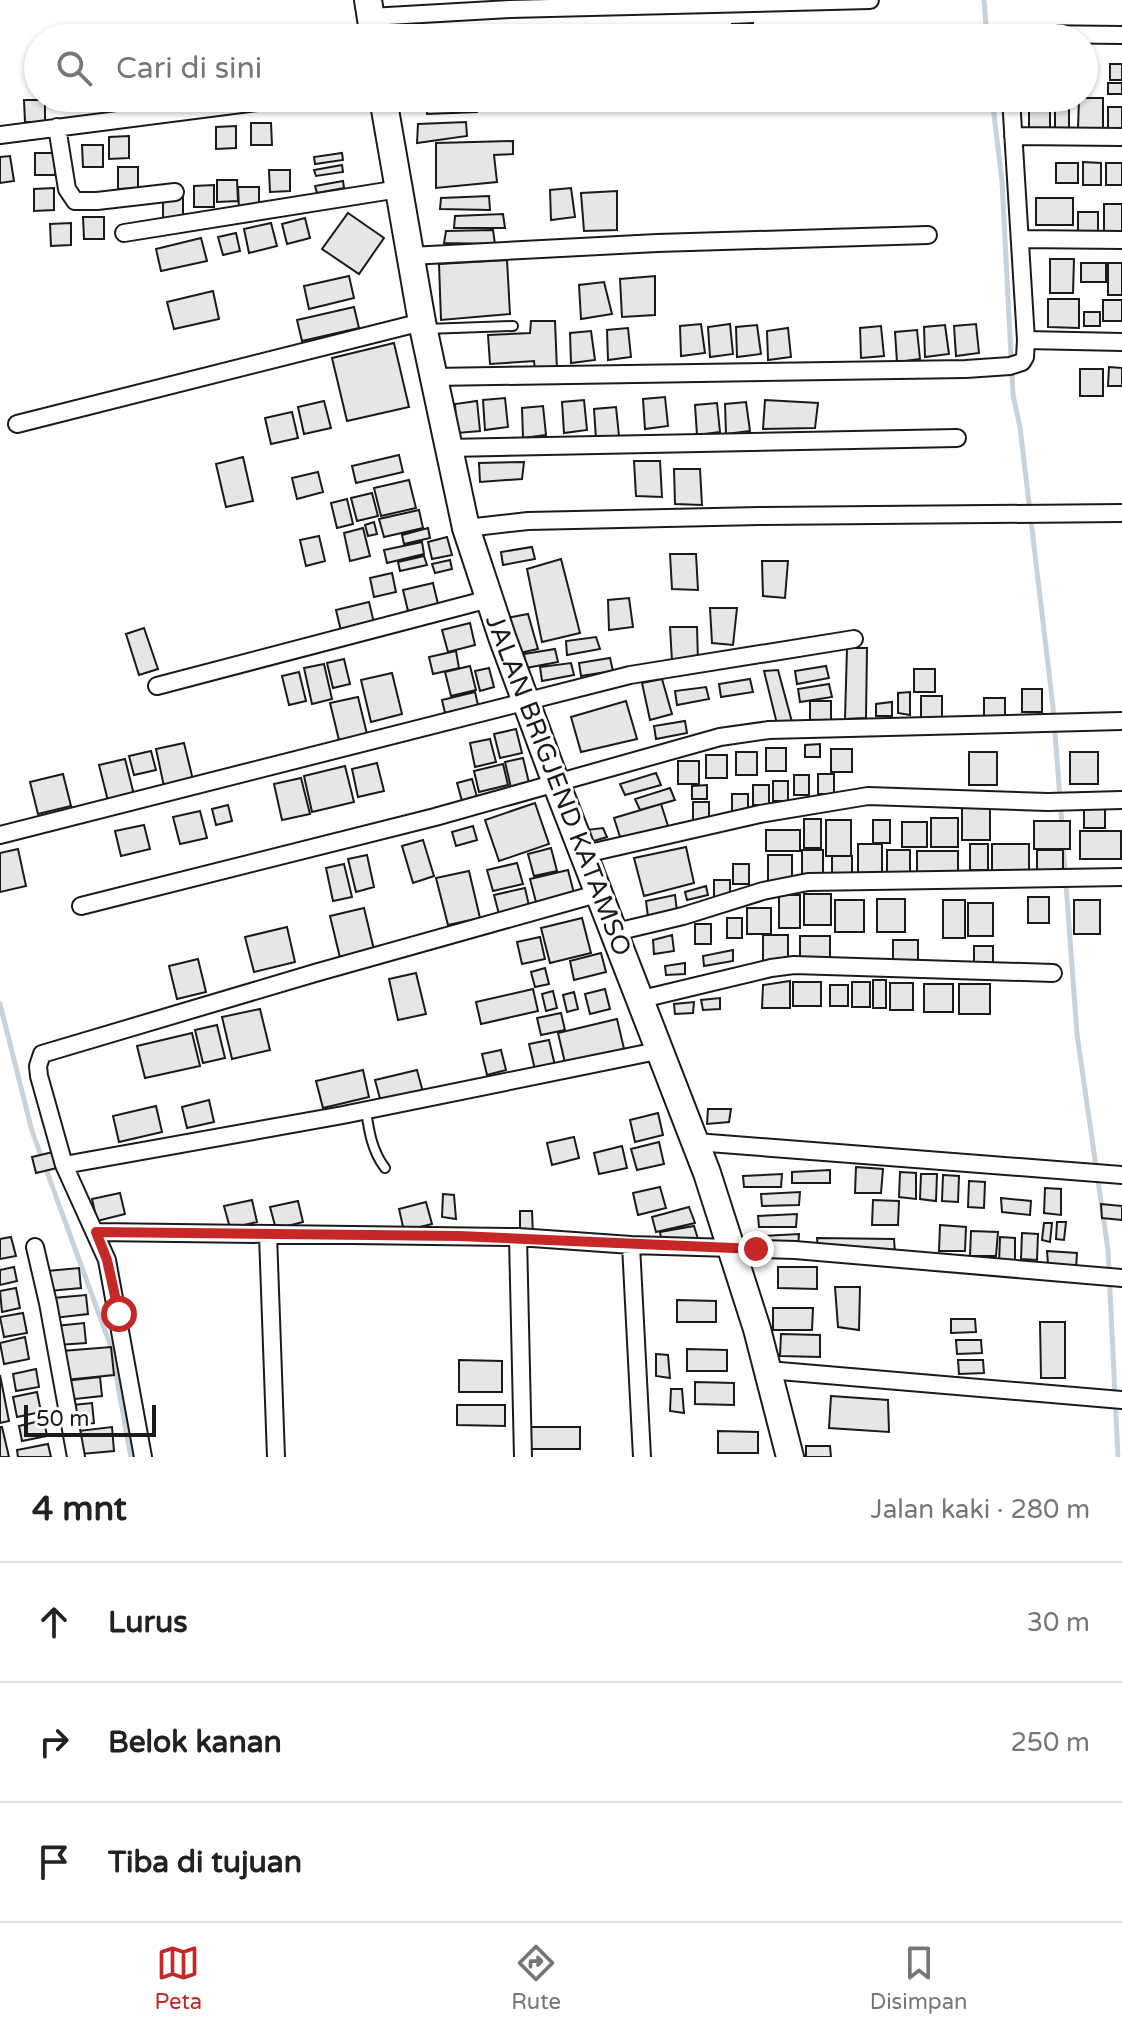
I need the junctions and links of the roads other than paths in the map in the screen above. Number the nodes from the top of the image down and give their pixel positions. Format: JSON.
{"nodes":[{"id":1,"x":870,"y":0,"type":"edge"},
{"id":2,"x":371,"y":18,"type":"edge"},
{"id":3,"x":1098,"y":35,"type":"edge"},
{"id":4,"x":1122,"y":35,"type":"edge"},
{"id":5,"x":177,"y":112,"type":"edge"},
{"id":6,"x":385,"y":112,"type":"edge"},
{"id":7,"x":1012,"y":112,"type":"edge"},
{"id":8,"x":57,"y":127,"type":"junction"},
{"id":9,"x":0,"y":135,"type":"edge"},
{"id":10,"x":1013,"y":136,"type":"junction"},
{"id":11,"x":1122,"y":137,"type":"edge"},
{"id":12,"x":399,"y":189,"type":"junction"},
{"id":13,"x":175,"y":192,"type":"dead end"},
{"id":14,"x":124,"y":233,"type":"dead end"},
{"id":15,"x":928,"y":235,"type":"dead end"},
{"id":16,"x":1020,"y":239,"type":"junction"},
{"id":17,"x":1122,"y":240,"type":"edge"},
{"id":18,"x":410,"y":256,"type":"junction"},
{"id":19,"x":422,"y":325,"type":"junction"},
{"id":20,"x":513,"y":326,"type":"dead end"},
{"id":21,"x":1026,"y":340,"type":"junction"},
{"id":22,"x":1122,"y":342,"type":"edge"},
{"id":23,"x":433,"y":377,"type":"junction"},
{"id":24,"x":17,"y":424,"type":"dead end"},
{"id":25,"x":957,"y":438,"type":"dead end"},
{"id":26,"x":447,"y":448,"type":"junction"},
{"id":27,"x":1122,"y":513,"type":"edge"},
{"id":28,"x":466,"y":528,"type":"junction"},
{"id":29,"x":489,"y":599,"type":"junction"},
{"id":30,"x":854,"y":639,"type":"dead end"},
{"id":31,"x":157,"y":686,"type":"dead end"},
{"id":32,"x":526,"y":701,"type":"junction"},
{"id":33,"x":1122,"y":721,"type":"edge"},
{"id":34,"x":556,"y":783,"type":"junction"},
{"id":35,"x":1122,"y":800,"type":"edge"},
{"id":36,"x":0,"y":835,"type":"edge"},
{"id":37,"x":585,"y":854,"type":"junction"},
{"id":38,"x":1122,"y":877,"type":"edge"},
{"id":39,"x":600,"y":893,"type":"junction"},
{"id":40,"x":81,"y":906,"type":"dead end"},
{"id":41,"x":616,"y":932,"type":"junction"},
{"id":42,"x":1053,"y":973,"type":"dead end"},
{"id":43,"x":642,"y":999,"type":"junction"},
{"id":44,"x":662,"y":1050,"type":"junction"},
{"id":45,"x":366,"y":1110,"type":"junction"},
{"id":46,"x":696,"y":1142,"type":"junction"},
{"id":47,"x":64,"y":1165,"type":"junction"},
{"id":48,"x":385,"y":1168,"type":"dead end"},
{"id":49,"x":1122,"y":1175,"type":"edge"},
{"id":50,"x":96,"y":1232,"type":"junction"},
{"id":51,"x":268,"y":1235,"type":"junction"},
{"id":52,"x":518,"y":1237,"type":"junction"},
{"id":53,"x":631,"y":1245,"type":"junction"},
{"id":54,"x":35,"y":1247,"type":"dead end"},
{"id":55,"x":732,"y":1248,"type":"junction"},
{"id":56,"x":1122,"y":1278,"type":"edge"},
{"id":57,"x":768,"y":1370,"type":"junction"},
{"id":58,"x":1122,"y":1400,"type":"edge"},
{"id":59,"x":76,"y":1457,"type":"edge"},
{"id":60,"x":143,"y":1457,"type":"edge"},
{"id":61,"x":276,"y":1457,"type":"edge"},
{"id":62,"x":523,"y":1457,"type":"edge"},
{"id":63,"x":642,"y":1457,"type":"edge"},
{"id":64,"x":790,"y":1457,"type":"edge"}],
"edges":[{"from":1,"to":2,"type":"street"},
{"from":3,"to":4,"type":"street"},
{"from":5,"to":8,"type":"street"},
{"from":6,"to":12,"type":"highway","name":"JALAN BRIGJEND KATAMSO"},
{"from":7,"to":10,"type":"street"},
{"from":8,"to":9,"type":"street"},
{"from":8,"to":13,"type":"street"},
{"from":10,"to":11,"type":"street"},
{"from":10,"to":16,"type":"street"},
{"from":12,"to":14,"type":"street"},
{"from":12,"to":18,"type":"highway","name":"JALAN BRIGJEND KATAMSO"},
{"from":15,"to":18,"type":"street"},
{"from":16,"to":17,"type":"street"},
{"from":16,"to":21,"type":"street"},
{"from":18,"to":19,"type":"highway","name":"JALAN BRIGJEND KATAMSO"},
{"from":19,"to":20,"type":"lane"},
{"from":19,"to":23,"type":"highway","name":"JALAN BRIGJEND KATAMSO"},
{"from":19,"to":24,"type":"street"},
{"from":21,"to":22,"type":"street"},
{"from":21,"to":23,"type":"street"},
{"from":23,"to":26,"type":"highway","name":"JALAN BRIGJEND KATAMSO"},
{"from":25,"to":26,"type":"street"},
{"from":26,"to":28,"type":"highway","name":"JALAN BRIGJEND KATAMSO"},
{"from":27,"to":28,"type":"street"},
{"from":28,"to":29,"type":"highway","name":"JALAN BRIGJEND KATAMSO"},
{"from":29,"to":31,"type":"street"},
{"from":29,"to":32,"type":"highway","name":"JALAN BRIGJEND KATAMSO"},
{"from":30,"to":32,"type":"street"},
{"from":32,"to":34,"type":"highway","name":"JALAN BRIGJEND KATAMSO"},
{"from":32,"to":36,"type":"street"},
{"from":33,"to":34,"type":"street"},
{"from":34,"to":37,"type":"highway","name":"JALAN BRIGJEND KATAMSO"},
{"from":34,"to":40,"type":"street"},
{"from":35,"to":37,"type":"street"},
{"from":37,"to":39,"type":"highway","name":"JALAN BRIGJEND KATAMSO"},
{"from":38,"to":41,"type":"street"},
{"from":39,"to":41,"type":"highway","name":"JALAN BRIGJEND KATAMSO"},
{"from":39,"to":47,"type":"street"},
{"from":41,"to":43,"type":"highway","name":"JALAN BRIGJEND KATAMSO"},
{"from":42,"to":43,"type":"street"},
{"from":43,"to":44,"type":"highway","name":"JALAN BRIGJEND KATAMSO"},
{"from":44,"to":45,"type":"street"},
{"from":44,"to":46,"type":"highway","name":"JALAN BRIGJEND KATAMSO"},
{"from":45,"to":47,"type":"street"},
{"from":45,"to":48,"type":"lane"},
{"from":46,"to":49,"type":"street"},
{"from":46,"to":55,"type":"highway","name":"JALAN BRIGJEND KATAMSO"},
{"from":47,"to":50,"type":"street"},
{"from":50,"to":51,"type":"street"},
{"from":50,"to":60,"type":"street"},
{"from":51,"to":52,"type":"street"},
{"from":51,"to":61,"type":"street"},
{"from":52,"to":53,"type":"street"},
{"from":52,"to":62,"type":"street"},
{"from":53,"to":55,"type":"street"},
{"from":53,"to":63,"type":"street"},
{"from":54,"to":59,"type":"street"},
{"from":55,"to":56,"type":"street"},
{"from":55,"to":57,"type":"highway","name":"JALAN BRIGJEND KATAMSO"},
{"from":57,"to":58,"type":"street"},
{"from":57,"to":64,"type":"highway","name":"JALAN BRIGJEND KATAMSO"}]}
